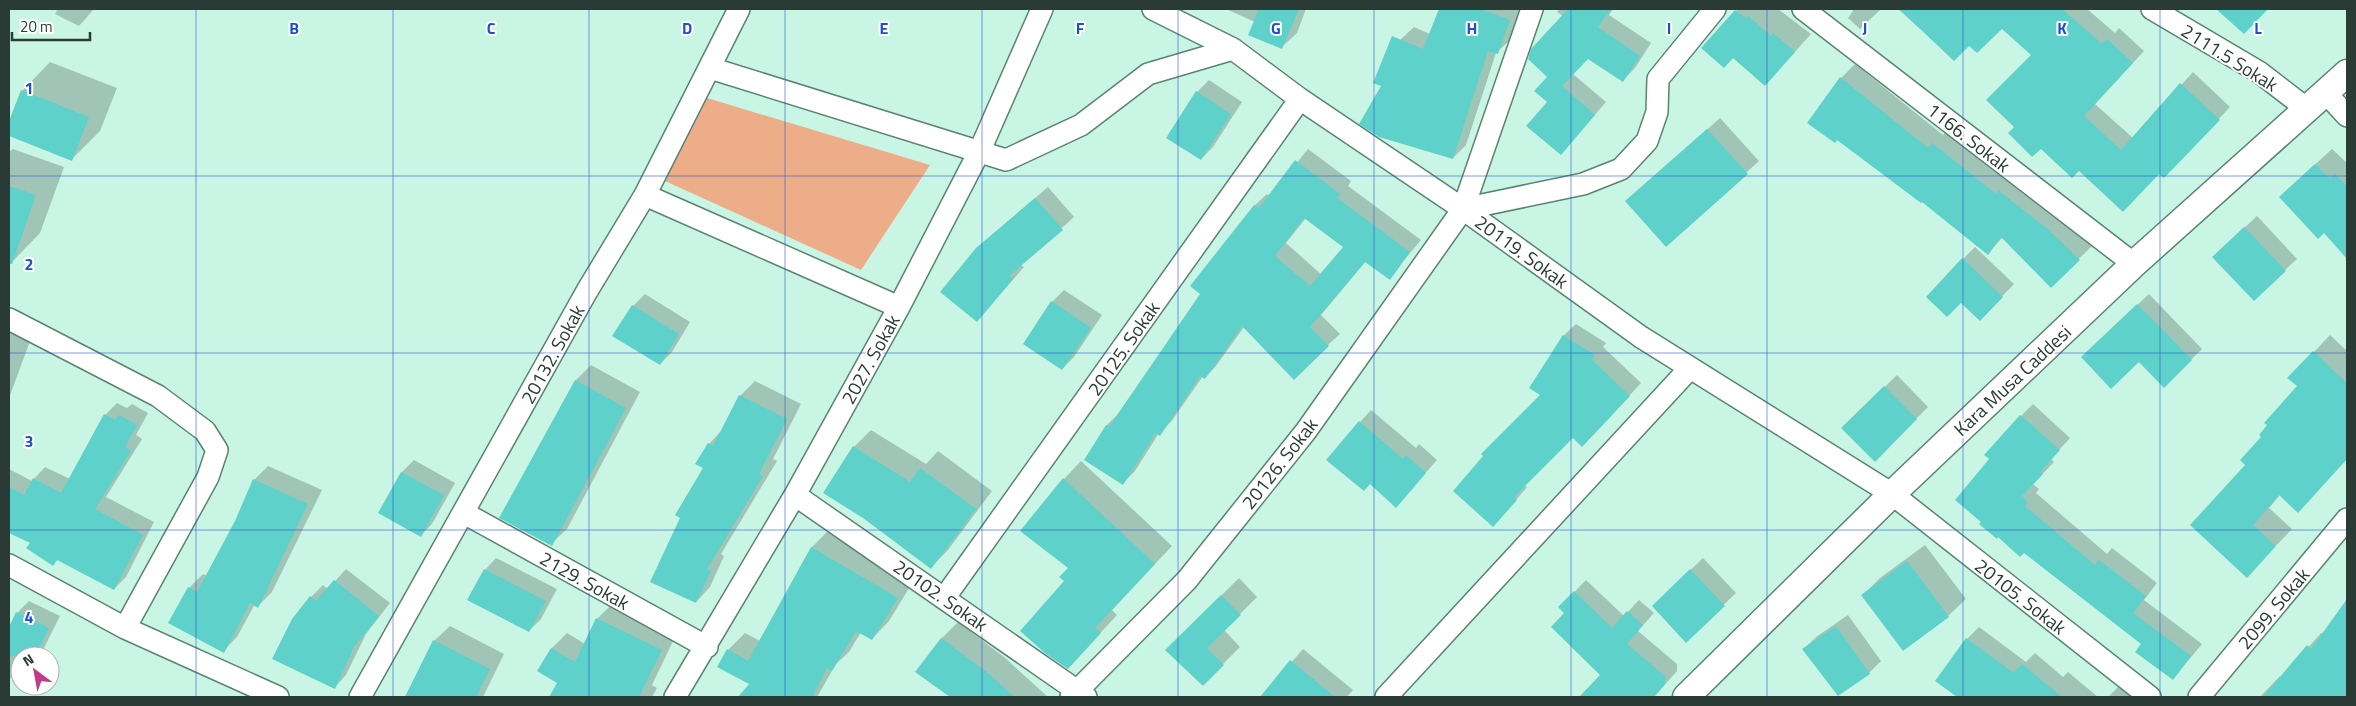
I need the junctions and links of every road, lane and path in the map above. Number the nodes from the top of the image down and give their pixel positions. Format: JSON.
{"nodes":[{"id":1,"x":739,"y":9,"type":"edge"},
{"id":2,"x":1042,"y":9,"type":"edge"},
{"id":3,"x":1153,"y":9,"type":"edge"},
{"id":4,"x":1532,"y":9,"type":"edge"},
{"id":5,"x":1715,"y":9,"type":"edge"},
{"id":6,"x":1803,"y":9,"type":"edge"},
{"id":7,"x":2152,"y":9,"type":"edge"},
{"id":8,"x":1233,"y":49,"type":"junction"},
{"id":9,"x":710,"y":68,"type":"junction"},
{"id":10,"x":2347,"y":73,"type":"edge"},
{"id":11,"x":1300,"y":99,"type":"junction"},
{"id":12,"x":2316,"y":101,"type":"junction"},
{"id":13,"x":2347,"y":116,"type":"edge"},
{"id":14,"x":980,"y":150,"type":"junction"},
{"id":15,"x":645,"y":195,"type":"junction"},
{"id":16,"x":1463,"y":209,"type":"junction"},
{"id":17,"x":2134,"y":264,"type":"junction"},
{"id":18,"x":899,"y":307,"type":"junction"},
{"id":19,"x":9,"y":319,"type":"edge"},
{"id":20,"x":1690,"y":368,"type":"junction"},
{"id":21,"x":1892,"y":494,"type":"junction"},
{"id":22,"x":796,"y":495,"type":"junction"},
{"id":23,"x":464,"y":512,"type":"junction"},
{"id":24,"x":2347,"y":518,"type":"edge"},
{"id":25,"x":9,"y":565,"type":"edge"},
{"id":26,"x":945,"y":597,"type":"junction"},
{"id":27,"x":125,"y":628,"type":"junction"},
{"id":28,"x":706,"y":647,"type":"junction"},
{"id":29,"x":1697,"y":694,"type":"edge"},
{"id":30,"x":1078,"y":695,"type":"edge"},
{"id":31,"x":278,"y":697,"type":"edge"},
{"id":32,"x":360,"y":697,"type":"edge"},
{"id":33,"x":675,"y":697,"type":"edge"},
{"id":34,"x":1386,"y":697,"type":"edge"},
{"id":35,"x":2150,"y":697,"type":"edge"},
{"id":36,"x":2199,"y":697,"type":"edge"}],
"edges":[{"from":1,"to":9,"type":"street","name":"20132. Sokak"},
{"from":2,"to":14,"type":"street","name":"2027. Sokak"},
{"from":3,"to":8,"type":"street","name":"20119. Sokak"},
{"from":4,"to":16,"type":"street","name":"20126. Sokak"},
{"from":5,"to":16,"type":"street"},
{"from":6,"to":17,"type":"street","name":"1166. Sokak"},
{"from":7,"to":12,"type":"street","name":"2111.5 Sokak"},
{"from":8,"to":11,"type":"street","name":"20119. Sokak"},
{"from":8,"to":14,"type":"street"},
{"from":9,"to":14,"type":"street"},
{"from":9,"to":15,"type":"street","name":"20132. Sokak"},
{"from":10,"to":12,"type":"street","name":"Kara Musa Caddesi"},
{"from":11,"to":16,"type":"street","name":"20119. Sokak"},
{"from":11,"to":26,"type":"street","name":"20125. Sokak"},
{"from":12,"to":13,"type":"street","name":"2111.5 Sokak"},
{"from":12,"to":17,"type":"street","name":"Kara Musa Caddesi"},
{"from":14,"to":18,"type":"street","name":"2027. Sokak"},
{"from":15,"to":18,"type":"street"},
{"from":15,"to":23,"type":"street","name":"20132. Sokak"},
{"from":16,"to":20,"type":"street","name":"20119. Sokak"},
{"from":16,"to":30,"type":"street","name":"20126. Sokak"},
{"from":17,"to":21,"type":"street","name":"Kara Musa Caddesi"},
{"from":18,"to":22,"type":"street","name":"2027. Sokak"},
{"from":19,"to":27,"type":"street"},
{"from":20,"to":21,"type":"street","name":"20119. Sokak"},
{"from":20,"to":34,"type":"street"},
{"from":21,"to":29,"type":"street","name":"Kara Musa Caddesi"},
{"from":21,"to":35,"type":"street","name":"20105. Sokak"},
{"from":22,"to":26,"type":"street","name":"20102. Sokak"},
{"from":22,"to":28,"type":"street","name":"2027. Sokak"},
{"from":23,"to":28,"type":"street","name":"2129. Sokak"},
{"from":23,"to":32,"type":"street","name":"20132. Sokak"},
{"from":24,"to":36,"type":"street","name":"2099. Sokak"},
{"from":25,"to":27,"type":"street"},
{"from":26,"to":30,"type":"street","name":"20102. Sokak"},
{"from":27,"to":31,"type":"street"},
{"from":28,"to":33,"type":"street","name":"2027. Sokak"}]}
